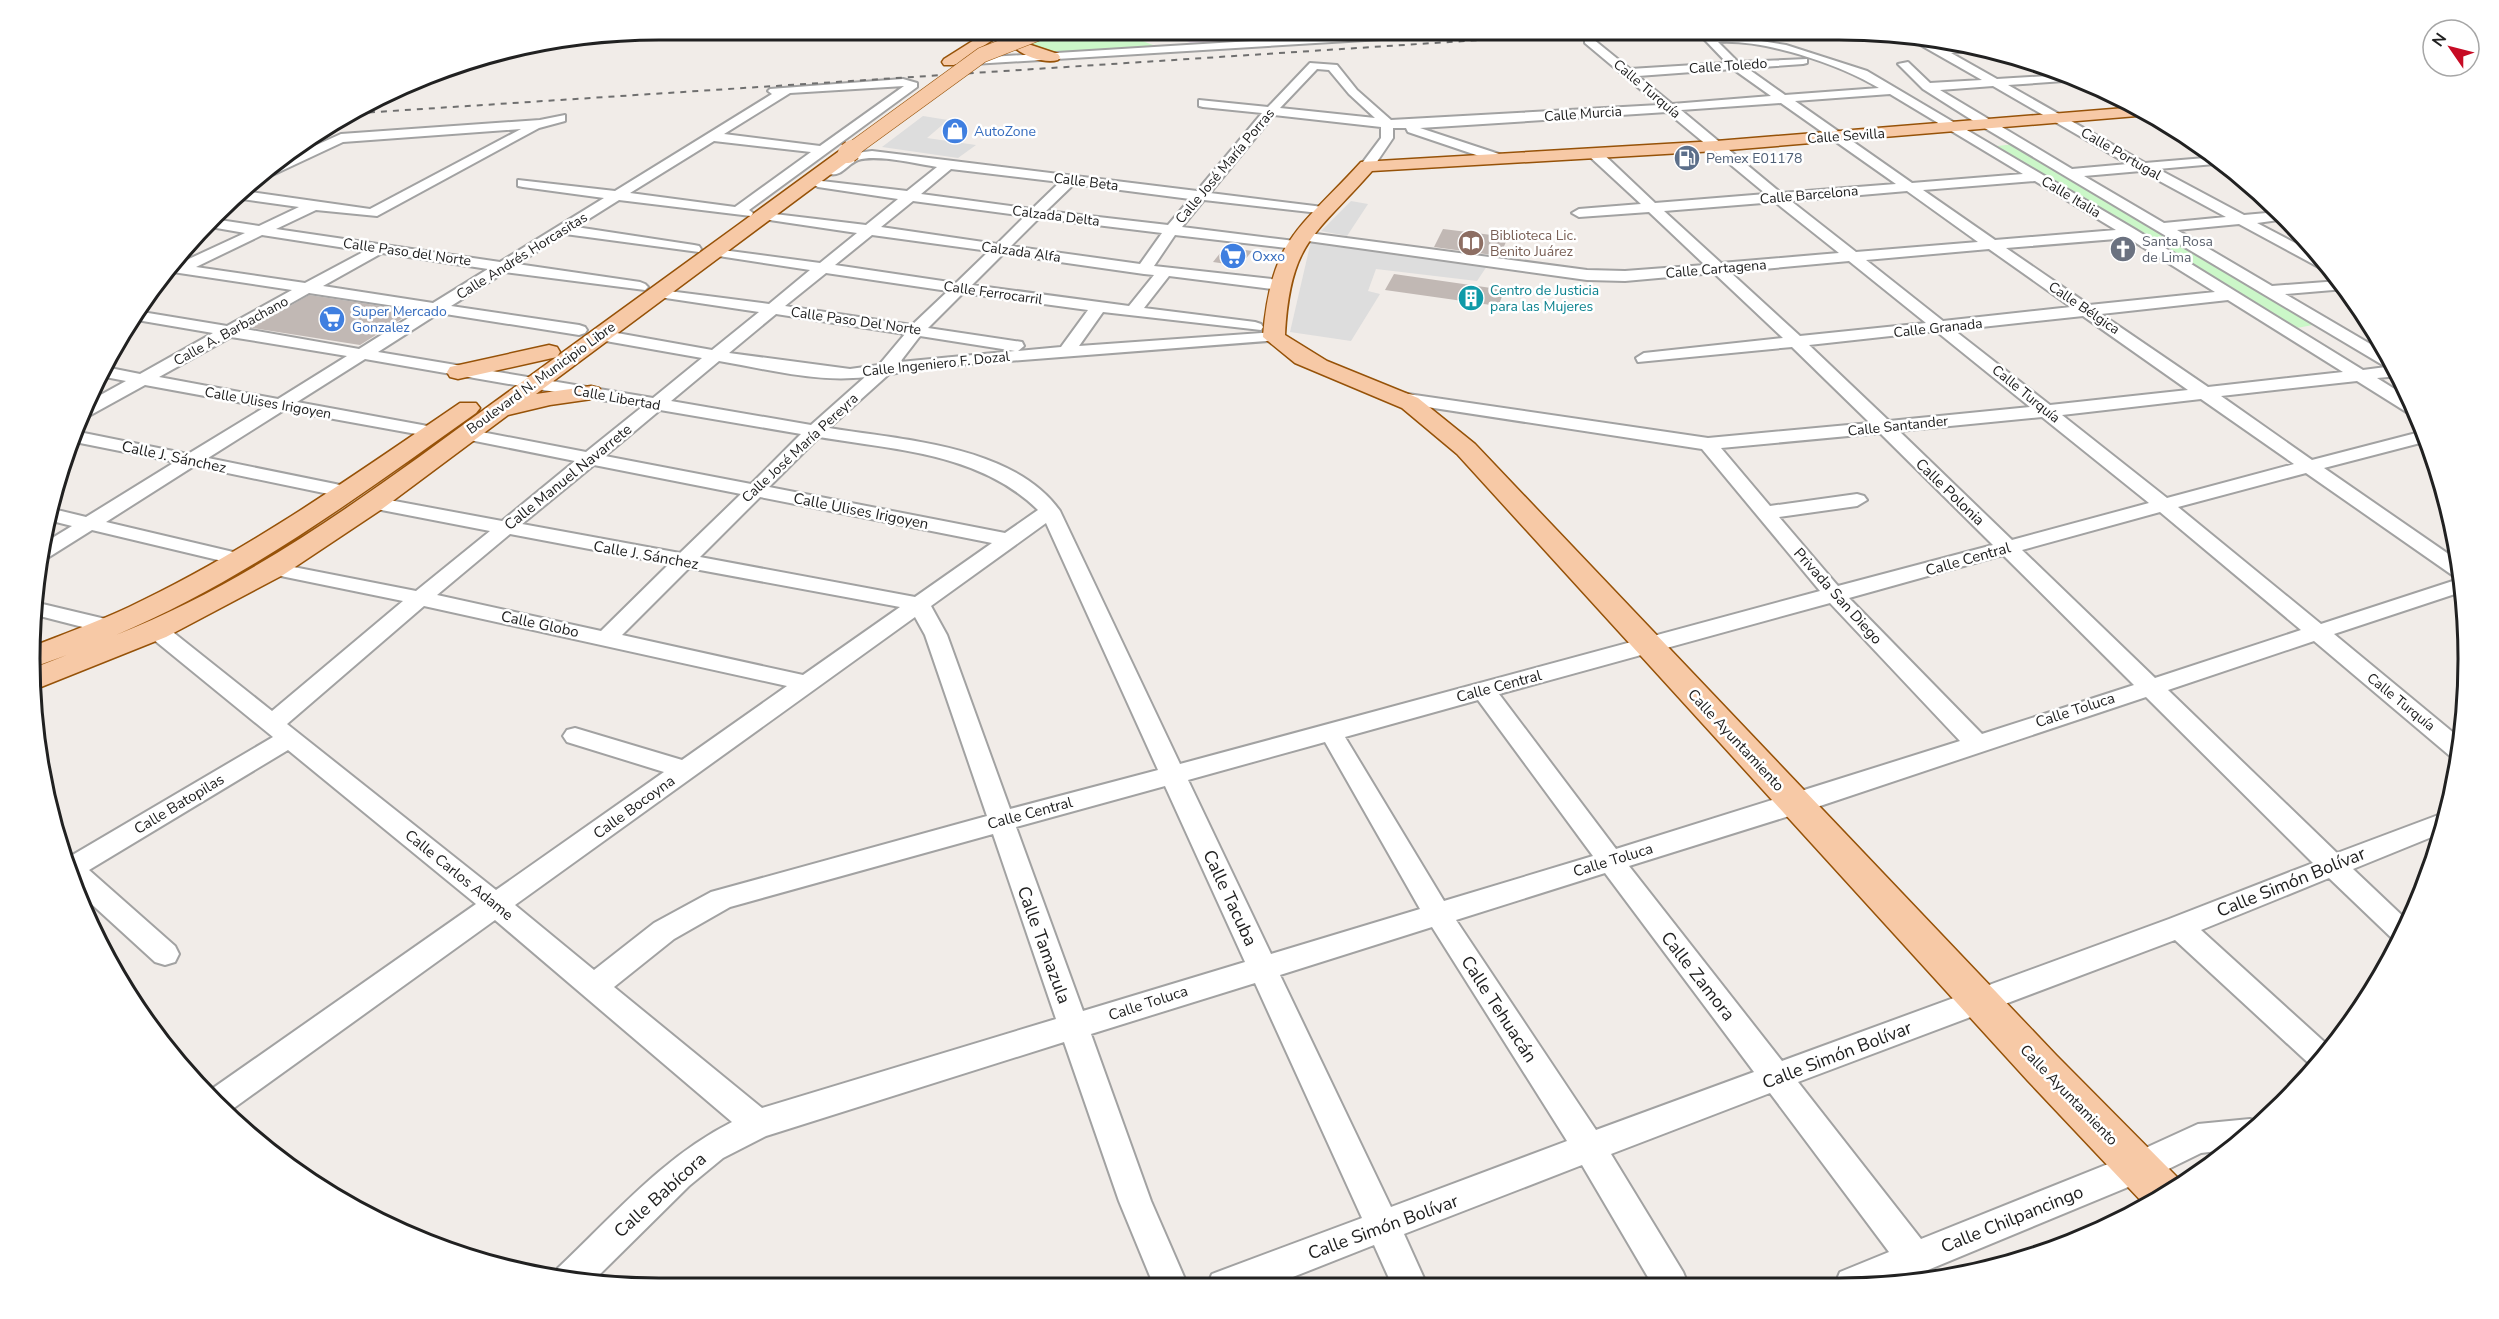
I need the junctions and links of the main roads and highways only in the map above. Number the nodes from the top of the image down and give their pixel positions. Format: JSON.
{"nodes":[{"id":1,"x":988,"y":40,"type":"edge"},
{"id":2,"x":990,"y":40,"type":"edge"},
{"id":3,"x":1007,"y":40,"type":"edge"},
{"id":4,"x":1019,"y":40,"type":"edge"},
{"id":5,"x":1021,"y":40,"type":"edge"},
{"id":6,"x":1021,"y":48,"type":"junction"},
{"id":7,"x":982,"y":55,"type":"junction"},
{"id":8,"x":1053,"y":57,"type":"road end"},
{"id":9,"x":1004,"y":60,"type":"road end"},
{"id":10,"x":949,"y":62,"type":"road end"},
{"id":11,"x":2129,"y":112,"type":"edge"},
{"id":12,"x":839,"y":153,"type":"junction"},
{"id":13,"x":589,"y":333,"type":"junction"},
{"id":14,"x":1274,"y":333,"type":"joint"},
{"id":15,"x":549,"y":352,"type":"junction"},
{"id":16,"x":591,"y":393,"type":"road end"},
{"id":17,"x":489,"y":417,"type":"junction"},
{"id":18,"x":464,"y":423,"type":"junction"},
{"id":19,"x":40,"y":654,"type":"edge"},
{"id":20,"x":41,"y":677,"type":"edge"},
{"id":21,"x":2159,"y":1189,"type":"edge"}],
"edges":[{"from":1,"to":10,"type":"main road"},
{"from":2,"to":12,"type":"main road","name":"Boulevard N. Municipio Libre"},
{"from":3,"to":7,"type":"main road","name":"Boulevard N. Municipio Libre","bridge":true},
{"from":4,"to":7,"type":"main road","bridge":true},
{"from":5,"to":6,"type":"main road"},
{"from":6,"to":8,"type":"main road"},
{"from":6,"to":9,"type":"main road"},
{"from":7,"to":12,"type":"main road","name":"Boulevard N. Municipio Libre","bridge":true},
{"from":11,"to":14,"type":"main road","name":"Calle Sevilla"},
{"from":12,"to":13,"type":"main road","name":"Boulevard N. Municipio Libre"},
{"from":13,"to":15,"type":"main road","name":"Boulevard N. Municipio Libre"},
{"from":13,"to":17,"type":"main road","name":"Boulevard N. Municipio Libre"},
{"from":14,"to":21,"type":"main road","name":"Calle Ayuntamiento"},
{"from":15,"to":18,"type":"main road","name":"Boulevard N. Municipio Libre"},
{"from":15,"to":18,"type":"main road"},
{"from":16,"to":17,"type":"main road"},
{"from":17,"to":18,"type":"main road","name":"Boulevard N. Municipio Libre"},
{"from":18,"to":19,"type":"main road","name":"Boulevard N. Municipio Libre"},
{"from":18,"to":20,"type":"main road","name":"Boulevard N. Municipio Libre"}]}
